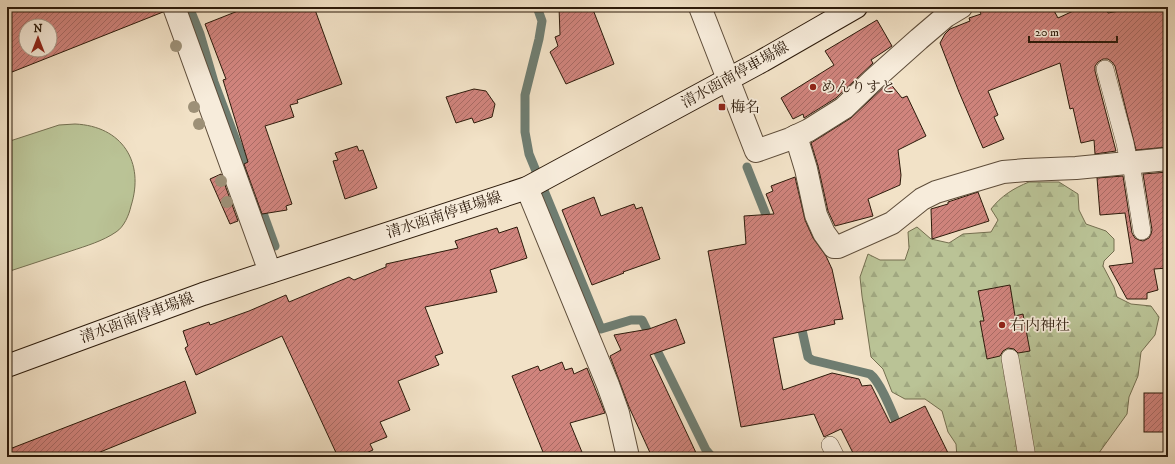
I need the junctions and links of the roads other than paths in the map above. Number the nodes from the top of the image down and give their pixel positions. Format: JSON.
{"nodes":[{"id":1,"x":174,"y":7,"type":"edge"},
{"id":2,"x":700,"y":7,"type":"edge"},
{"id":3,"x":856,"y":7,"type":"edge"},
{"id":4,"x":961,"y":7,"type":"edge"},
{"id":5,"x":1105,"y":69,"type":"dead end"},
{"id":6,"x":729,"y":79,"type":"junction"},
{"id":7,"x":796,"y":136,"type":"junction"},
{"id":8,"x":1168,"y":159,"type":"edge"},
{"id":9,"x":1130,"y":163,"type":"junction"},
{"id":10,"x":527,"y":188,"type":"junction"},
{"id":11,"x":1142,"y":231,"type":"dead end"},
{"id":12,"x":270,"y":272,"type":"junction"},
{"id":13,"x":1010,"y":358,"type":"dead end"},
{"id":14,"x":7,"y":366,"type":"edge"},
{"id":15,"x":628,"y":457,"type":"edge"},
{"id":16,"x":1027,"y":457,"type":"edge"}],
"edges":[{"from":1,"to":12,"type":"street"},
{"from":2,"to":6,"type":"street"},
{"from":3,"to":6,"type":"street","name":"清水函南停車場線"},
{"from":4,"to":7,"type":"street"},
{"from":5,"to":9,"type":"lane"},
{"from":6,"to":7,"type":"street"},
{"from":6,"to":10,"type":"street","name":"清水函南停車場線"},
{"from":7,"to":9,"type":"street"},
{"from":8,"to":9,"type":"street"},
{"from":9,"to":11,"type":"lane"},
{"from":10,"to":12,"type":"street","name":"清水函南停車場線"},
{"from":10,"to":15,"type":"street"},
{"from":12,"to":14,"type":"street","name":"清水函南停車場線"},
{"from":13,"to":16,"type":"lane"}]}
